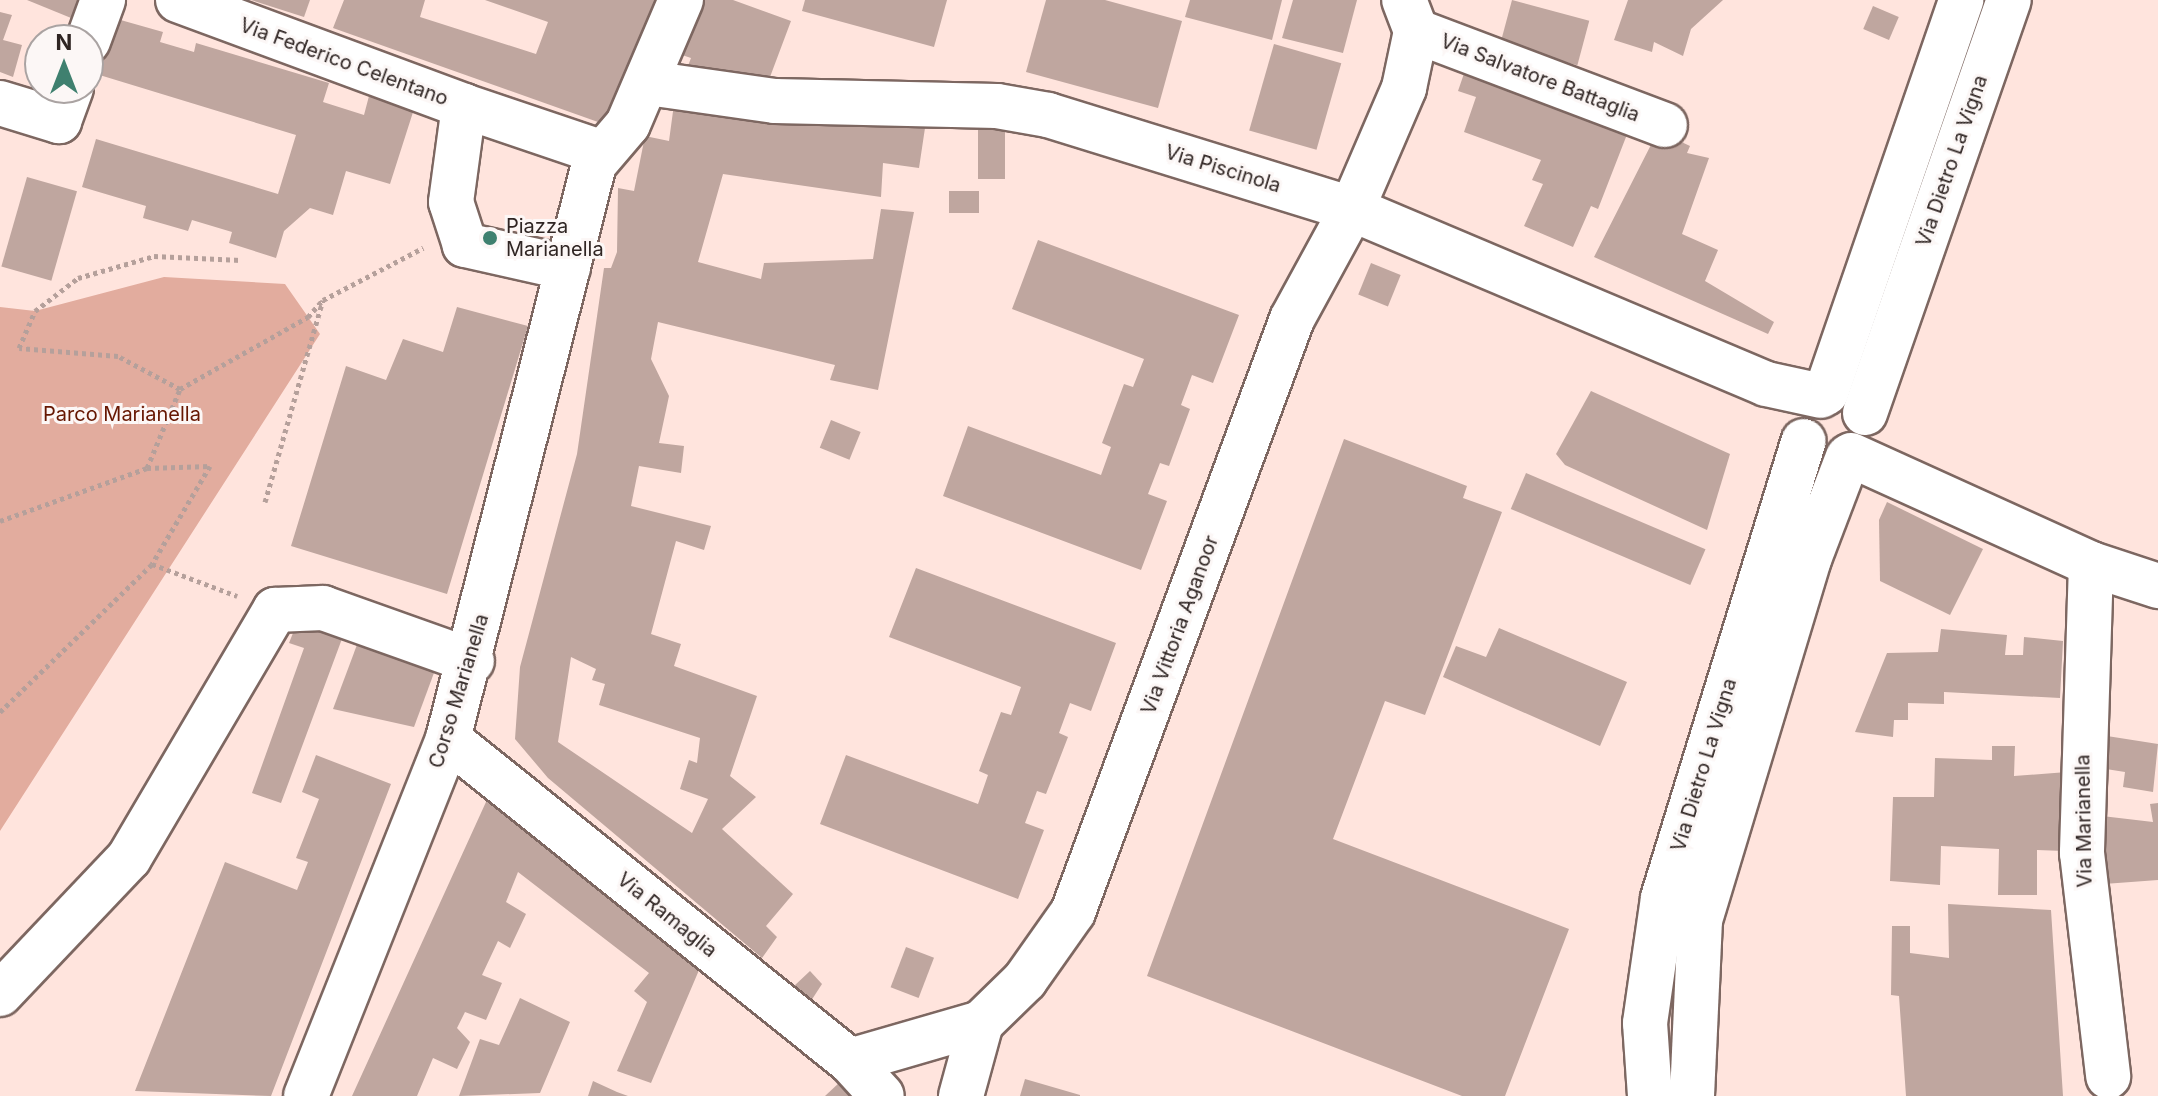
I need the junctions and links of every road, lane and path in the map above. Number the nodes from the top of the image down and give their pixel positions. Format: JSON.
{"nodes":[{"id":1,"x":103,"y":0,"type":"edge"},
{"id":2,"x":178,"y":0,"type":"edge"},
{"id":3,"x":681,"y":0,"type":"edge"},
{"id":4,"x":1961,"y":0,"type":"edge"},
{"id":5,"x":2009,"y":0,"type":"edge"},
{"id":6,"x":1410,"y":16,"type":"edge"},
{"id":7,"x":94,"y":24,"type":"edge"},
{"id":8,"x":648,"y":83,"type":"junction"},
{"id":9,"x":0,"y":103,"type":"edge"},
{"id":10,"x":65,"y":104,"type":"edge"},
{"id":11,"x":464,"y":106,"type":"junction"},
{"id":12,"x":1665,"y":125,"type":"dead end"},
{"id":13,"x":607,"y":147,"type":"junction"},
{"id":14,"x":1352,"y":209,"type":"junction"},
{"id":15,"x":460,"y":229,"type":"junction"},
{"id":16,"x":241,"y":260,"type":"dead end"},
{"id":17,"x":568,"y":268,"type":"junction"},
{"id":18,"x":323,"y":300,"type":"junction"},
{"id":19,"x":180,"y":389,"type":"junction"},
{"id":20,"x":1813,"y":415,"type":"junction"},
{"id":21,"x":1863,"y":446,"type":"junction"},
{"id":22,"x":147,"y":468,"type":"junction"},
{"id":23,"x":265,"y":502,"type":"dead end"},
{"id":24,"x":0,"y":521,"type":"edge"},
{"id":25,"x":152,"y":564,"type":"junction"},
{"id":26,"x":2091,"y":564,"type":"junction"},
{"id":27,"x":2158,"y":586,"type":"edge"},
{"id":28,"x":275,"y":610,"type":"junction"},
{"id":29,"x":472,"y":661,"type":"junction"},
{"id":30,"x":0,"y":712,"type":"edge"},
{"id":31,"x":448,"y":739,"type":"junction"},
{"id":32,"x":2,"y":985,"type":"edge"},
{"id":33,"x":981,"y":1023,"type":"junction"},
{"id":34,"x":850,"y":1061,"type":"junction"},
{"id":35,"x":2108,"y":1076,"type":"dead end"},
{"id":36,"x":306,"y":1096,"type":"edge"},
{"id":37,"x":882,"y":1096,"type":"edge"},
{"id":38,"x":961,"y":1096,"type":"edge"},
{"id":39,"x":1650,"y":1096,"type":"edge"},
{"id":40,"x":1692,"y":1096,"type":"edge"}],
"edges":[{"from":1,"to":7,"type":"street"},
{"from":2,"to":11,"type":"street","name":"Via Federico Celentano"},
{"from":3,"to":8,"type":"street"},
{"from":4,"to":20,"type":"street","name":"Via Dietro La Vigna"},
{"from":5,"to":21,"type":"street","name":"Via Dietro La Vigna"},
{"from":6,"to":12,"type":"street","name":"Via Salvatore Battaglia"},
{"from":6,"to":14,"type":"street","name":"Via Salvatore Battaglia"},
{"from":8,"to":13,"type":"street"},
{"from":8,"to":14,"type":"street","name":"Via Piscinola"},
{"from":9,"to":10,"type":"street"},
{"from":11,"to":13,"type":"street"},
{"from":11,"to":15,"type":"street"},
{"from":13,"to":17,"type":"street"},
{"from":14,"to":20,"type":"street","name":"Via Piscinola"},
{"from":14,"to":33,"type":"street","name":"Via Vittoria Aganoor"},
{"from":15,"to":17,"type":"street"},
{"from":15,"to":18,"type":"path"},
{"from":16,"to":19,"type":"path"},
{"from":17,"to":29,"type":"street","name":"Corso Marianella"},
{"from":18,"to":19,"type":"path"},
{"from":18,"to":23,"type":"path"},
{"from":19,"to":22,"type":"path"},
{"from":20,"to":21,"type":"street"},
{"from":20,"to":21,"type":"street"},
{"from":20,"to":39,"type":"street","name":"Via Dietro La Vigna"},
{"from":21,"to":26,"type":"street"},
{"from":21,"to":40,"type":"street","name":"Via Dietro La Vigna"},
{"from":22,"to":24,"type":"path"},
{"from":22,"to":25,"type":"path"},
{"from":25,"to":28,"type":"path"},
{"from":25,"to":30,"type":"path"},
{"from":26,"to":27,"type":"street"},
{"from":26,"to":35,"type":"street","name":"Via Marianella"},
{"from":28,"to":29,"type":"street"},
{"from":28,"to":32,"type":"street"},
{"from":29,"to":31,"type":"street","name":"Corso Marianella"},
{"from":31,"to":34,"type":"street","name":"Via Ramaglia"},
{"from":31,"to":36,"type":"street","name":"Corso Marianella"},
{"from":33,"to":34,"type":"street","name":"Via Vittoria Aganoor"},
{"from":33,"to":38,"type":"street"},
{"from":34,"to":37,"type":"street","name":"Via Ramaglia"}]}
